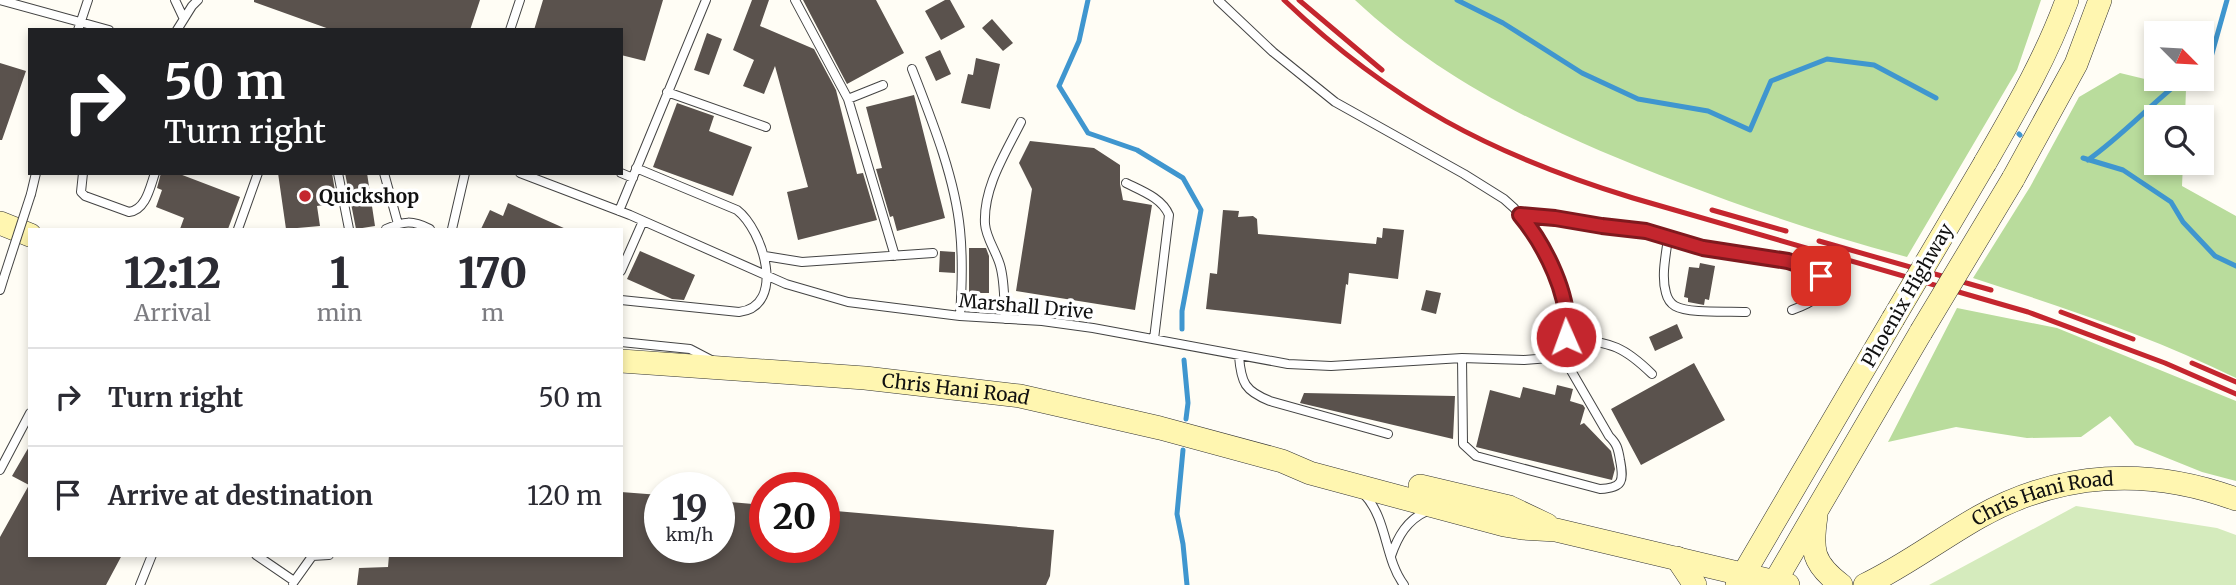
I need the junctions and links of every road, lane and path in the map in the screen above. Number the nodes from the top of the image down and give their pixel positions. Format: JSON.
{"nodes":[{"id":1,"x":0,"y":0,"type":"edge"},
{"id":2,"x":88,"y":0,"type":"edge"},
{"id":3,"x":175,"y":0,"type":"edge"},
{"id":4,"x":198,"y":0,"type":"edge"},
{"id":5,"x":520,"y":0,"type":"edge"},
{"id":6,"x":706,"y":0,"type":"edge"},
{"id":7,"x":795,"y":0,"type":"edge"},
{"id":8,"x":1218,"y":0,"type":"edge"},
{"id":9,"x":2067,"y":0,"type":"edge"},
{"id":10,"x":2100,"y":0,"type":"edge"},
{"id":11,"x":183,"y":18,"type":"junction"},
{"id":12,"x":79,"y":26,"type":"edge"},
{"id":13,"x":178,"y":28,"type":"edge"},
{"id":14,"x":511,"y":28,"type":"edge"},
{"id":15,"x":912,"y":69,"type":"dead end"},
{"id":16,"x":883,"y":85,"type":"dead end"},
{"id":17,"x":667,"y":92,"type":"junction"},
{"id":18,"x":848,"y":99,"type":"junction"},
{"id":19,"x":1021,"y":122,"type":"dead end"},
{"id":20,"x":766,"y":127,"type":"dead end"},
{"id":21,"x":636,"y":168,"type":"junction"},
{"id":22,"x":623,"y":174,"type":"edge"},
{"id":23,"x":35,"y":175,"type":"edge"},
{"id":24,"x":83,"y":175,"type":"edge"},
{"id":25,"x":154,"y":175,"type":"edge"},
{"id":26,"x":257,"y":175,"type":"edge"},
{"id":27,"x":338,"y":175,"type":"edge"},
{"id":28,"x":385,"y":175,"type":"edge"},
{"id":29,"x":466,"y":175,"type":"edge"},
{"id":30,"x":525,"y":175,"type":"edge"},
{"id":31,"x":633,"y":178,"type":"junction"},
{"id":32,"x":1126,"y":183,"type":"dead end"},
{"id":33,"x":620,"y":211,"type":"junction"},
{"id":34,"x":1520,"y":215,"type":"junction"},
{"id":35,"x":643,"y":221,"type":"junction"},
{"id":36,"x":0,"y":223,"type":"edge"},
{"id":37,"x":398,"y":224,"type":"junction"},
{"id":38,"x":238,"y":228,"type":"edge"},
{"id":39,"x":349,"y":228,"type":"edge"},
{"id":40,"x":388,"y":228,"type":"edge"},
{"id":41,"x":428,"y":228,"type":"edge"},
{"id":42,"x":452,"y":228,"type":"edge"},
{"id":43,"x":28,"y":234,"type":"edge"},
{"id":44,"x":1668,"y":238,"type":"junction"},
{"id":45,"x":933,"y":253,"type":"dead end"},
{"id":46,"x":765,"y":256,"type":"junction"},
{"id":47,"x":895,"y":256,"type":"junction"},
{"id":48,"x":623,"y":266,"type":"edge"},
{"id":49,"x":767,"y":276,"type":"junction"},
{"id":50,"x":0,"y":290,"type":"edge"},
{"id":51,"x":623,"y":300,"type":"edge"},
{"id":52,"x":1792,"y":310,"type":"dead end"},
{"id":53,"x":1746,"y":312,"type":"dead end"},
{"id":54,"x":960,"y":316,"type":"junction"},
{"id":55,"x":1005,"y":319,"type":"junction"},
{"id":56,"x":1566,"y":337,"type":"junction"},
{"id":57,"x":1154,"y":339,"type":"junction"},
{"id":58,"x":623,"y":342,"type":"edge"},
{"id":59,"x":1239,"y":356,"type":"junction"},
{"id":60,"x":1462,"y":358,"type":"junction"},
{"id":61,"x":1550,"y":358,"type":"junction"},
{"id":62,"x":623,"y":361,"type":"edge"},
{"id":63,"x":723,"y":368,"type":"junction"},
{"id":64,"x":1652,"y":374,"type":"dead end"},
{"id":65,"x":28,"y":417,"type":"edge"},
{"id":66,"x":1388,"y":434,"type":"dead end"},
{"id":67,"x":1282,"y":461,"type":"junction"},
{"id":68,"x":0,"y":470,"type":"edge"},
{"id":69,"x":1358,"y":486,"type":"junction"},
{"id":70,"x":2236,"y":499,"type":"edge"},
{"id":71,"x":1439,"y":507,"type":"junction"},
{"id":72,"x":1817,"y":509,"type":"junction"},
{"id":73,"x":1556,"y":530,"type":"junction"},
{"id":74,"x":1391,"y":556,"type":"junction"},
{"id":75,"x":151,"y":557,"type":"edge"},
{"id":76,"x":259,"y":557,"type":"edge"},
{"id":77,"x":311,"y":557,"type":"edge"},
{"id":78,"x":1677,"y":558,"type":"junction"},
{"id":79,"x":1741,"y":579,"type":"edge"},
{"id":80,"x":293,"y":583,"type":"edge"},
{"id":81,"x":1778,"y":584,"type":"edge"},
{"id":82,"x":140,"y":585,"type":"edge"},
{"id":83,"x":1404,"y":585,"type":"edge"},
{"id":84,"x":1695,"y":585,"type":"edge"},
{"id":85,"x":1841,"y":585,"type":"edge"},
{"id":86,"x":1864,"y":585,"type":"edge"}],
"edges":[{"from":1,"to":12,"type":"lane"},
{"from":2,"to":12,"type":"lane"},
{"from":3,"to":11,"type":"lane"},
{"from":4,"to":11,"type":"lane"},
{"from":5,"to":14,"type":"lane"},
{"from":6,"to":17,"type":"lane"},
{"from":7,"to":18,"type":"lane"},
{"from":8,"to":34,"type":"lane"},
{"from":9,"to":79,"type":"main road","name":"Phoenix Highway","bridge":true},
{"from":10,"to":72,"type":"main road","name":"Phoenix Highway","bridge":true},
{"from":11,"to":13,"type":"lane"},
{"from":15,"to":54,"type":"lane"},
{"from":16,"to":18,"type":"lane"},
{"from":17,"to":20,"type":"lane"},
{"from":17,"to":21,"type":"lane"},
{"from":18,"to":47,"type":"lane"},
{"from":19,"to":55,"type":"lane"},
{"from":21,"to":31,"type":"lane"},
{"from":21,"to":46,"type":"lane"},
{"from":22,"to":31,"type":"lane"},
{"from":23,"to":50,"type":"lane","bridge":true},
{"from":24,"to":25,"type":"lane"},
{"from":26,"to":38,"type":"lane"},
{"from":27,"to":39,"type":"lane"},
{"from":28,"to":37,"type":"lane"},
{"from":29,"to":42,"type":"lane"},
{"from":30,"to":33,"type":"lane","name":"Marshall Drive"},
{"from":31,"to":33,"type":"lane"},
{"from":32,"to":57,"type":"lane"},
{"from":33,"to":35,"type":"lane","name":"Marshall Drive"},
{"from":34,"to":44,"type":"lane"},
{"from":34,"to":56,"type":"lane"},
{"from":35,"to":48,"type":"lane"},
{"from":35,"to":49,"type":"lane","name":"Marshall Drive"},
{"from":36,"to":43,"type":"main road"},
{"from":37,"to":40,"type":"lane"},
{"from":37,"to":41,"type":"lane"},
{"from":44,"to":52,"type":"lane"},
{"from":44,"to":53,"type":"lane"},
{"from":45,"to":47,"type":"lane"},
{"from":46,"to":47,"type":"lane"},
{"from":46,"to":49,"type":"lane"},
{"from":49,"to":51,"type":"lane"},
{"from":49,"to":54,"type":"lane","name":"Marshall Drive"},
{"from":54,"to":55,"type":"lane","name":"Marshall Drive"},
{"from":55,"to":57,"type":"lane","name":"Marshall Drive"},
{"from":56,"to":61,"type":"lane"},
{"from":56,"to":64,"type":"lane"},
{"from":57,"to":59,"type":"lane","name":"Marshall Drive"},
{"from":58,"to":63,"type":"lane"},
{"from":59,"to":60,"type":"lane","name":"Marshall Drive"},
{"from":59,"to":66,"type":"lane"},
{"from":60,"to":61,"type":"lane","name":"Marshall Drive"},
{"from":60,"to":61,"type":"lane"},
{"from":62,"to":63,"type":"main road","name":"Chris Hani Road"},
{"from":63,"to":67,"type":"main road","name":"Chris Hani Road"},
{"from":65,"to":68,"type":"lane"},
{"from":67,"to":69,"type":"main road","name":"Chris Hani Road"},
{"from":67,"to":73,"type":"main road","name":"Chris Hani Road"},
{"from":69,"to":71,"type":"main road","name":"Chris Hani Road"},
{"from":69,"to":74,"type":"lane"},
{"from":70,"to":86,"type":"main road","name":"Chris Hani Road"},
{"from":71,"to":73,"type":"main road","name":"Chris Hani Road"},
{"from":71,"to":74,"type":"lane"},
{"from":72,"to":81,"type":"main road","name":"Phoenix Highway"},
{"from":72,"to":85,"type":"main road"},
{"from":73,"to":78,"type":"main road","name":"Chris Hani Road"},
{"from":74,"to":83,"type":"lane"},
{"from":75,"to":82,"type":"lane"},
{"from":76,"to":80,"type":"lane"},
{"from":77,"to":80,"type":"lane"},
{"from":78,"to":79,"type":"main road","name":"Chris Hani Road"},
{"from":78,"to":84,"type":"main road"},
{"from":79,"to":81,"type":"main road","name":"Chris Hani Road"}]}
